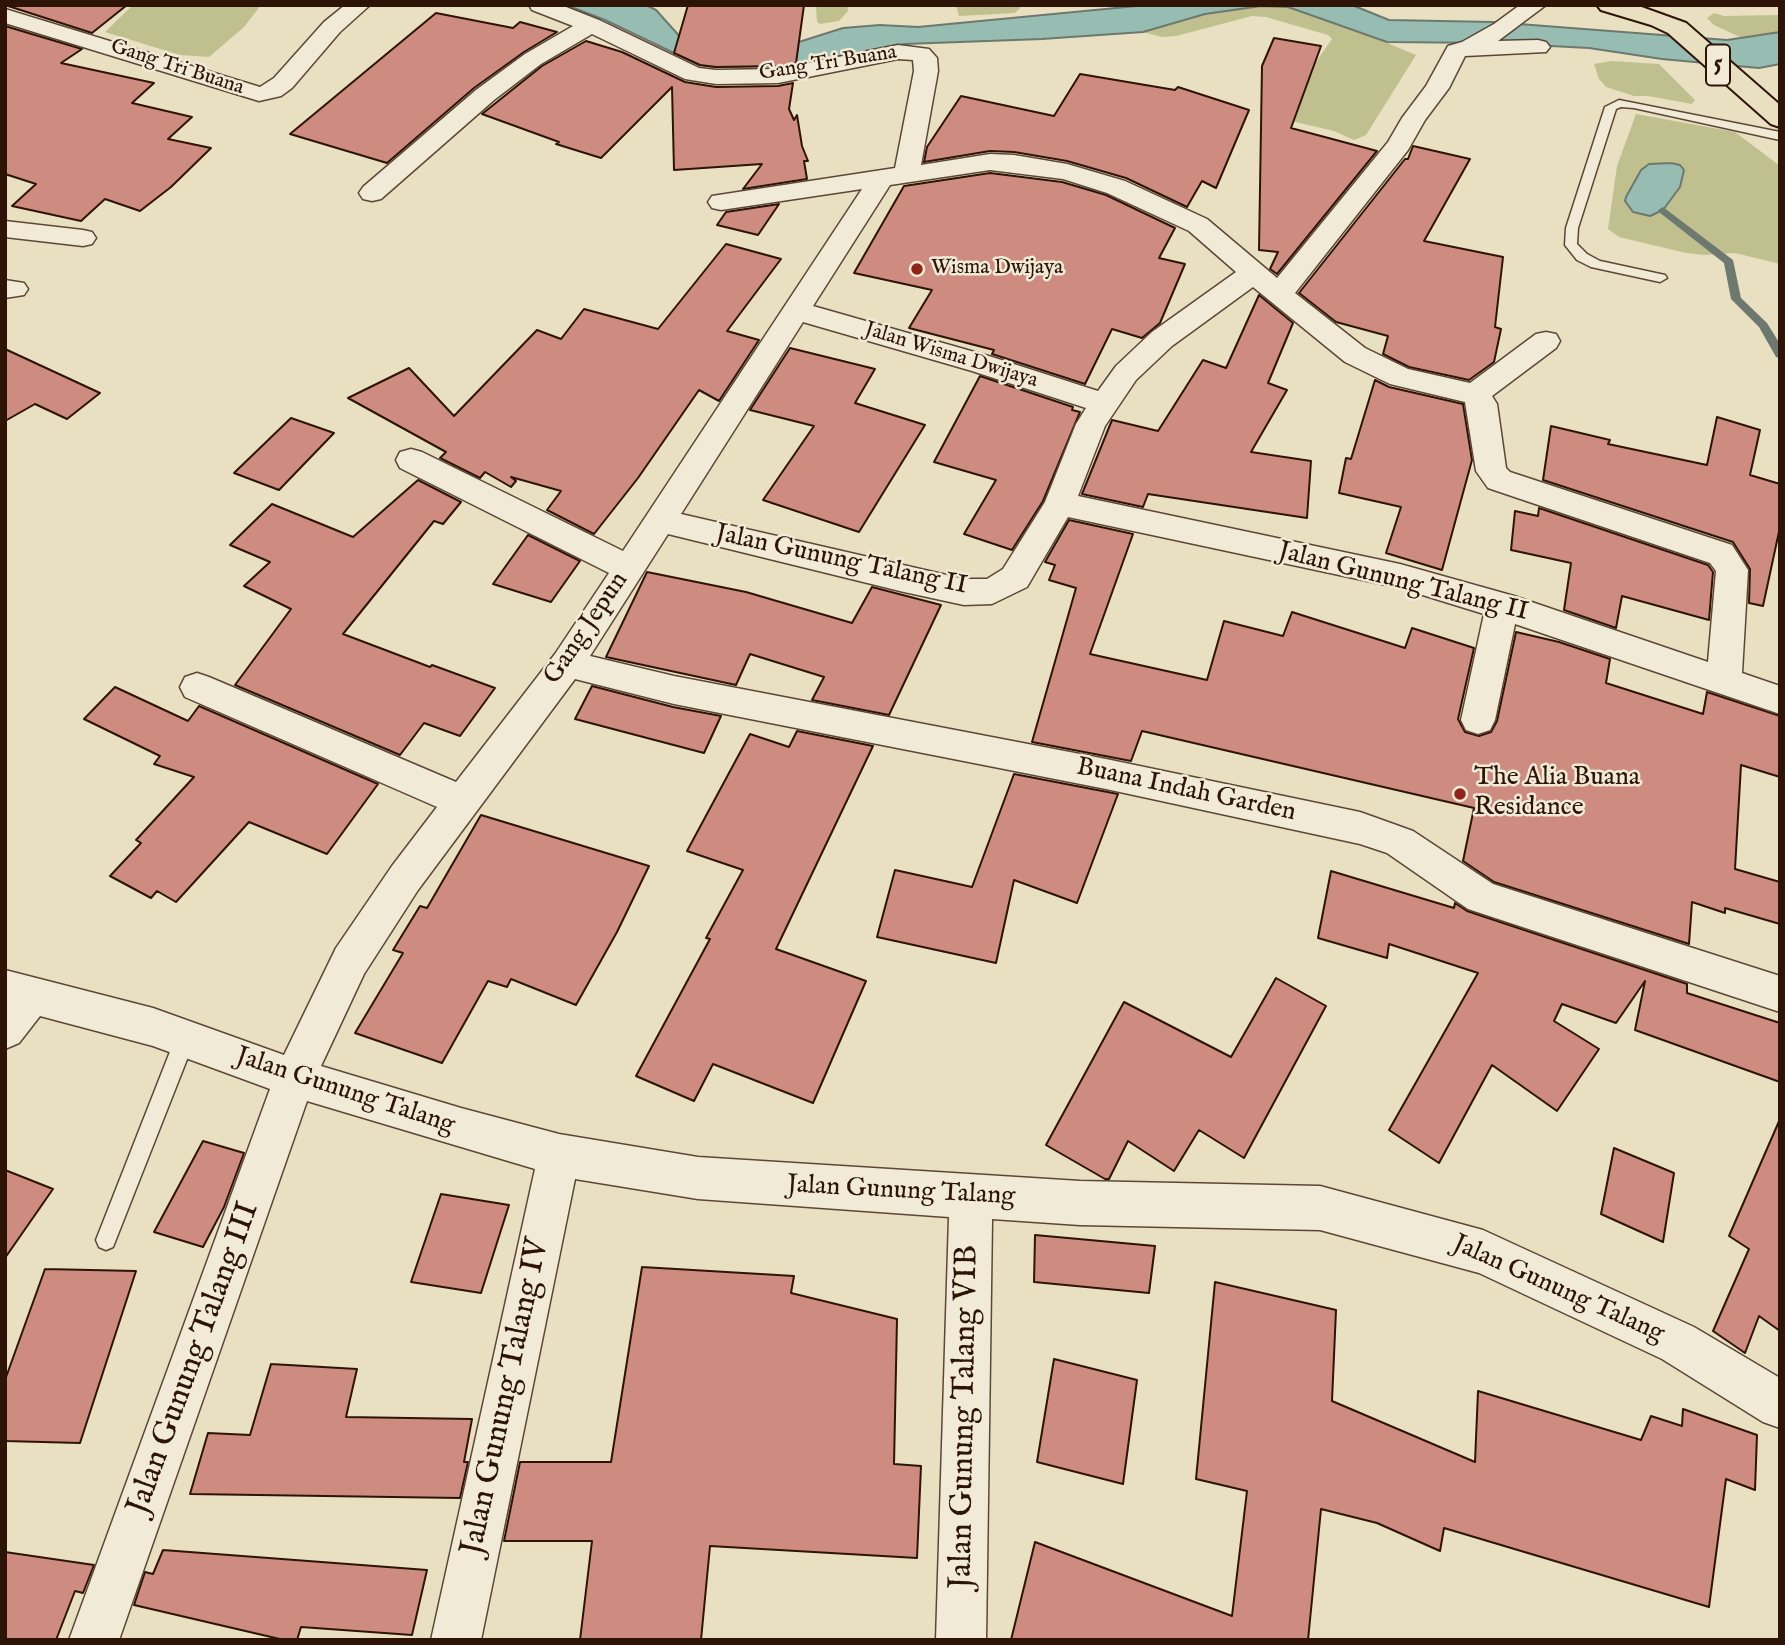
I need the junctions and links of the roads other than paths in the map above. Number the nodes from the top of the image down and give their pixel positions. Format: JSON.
{"nodes":[{"id":1,"x":359,"y":5,"type":"edge"},
{"id":2,"x":540,"y":5,"type":"edge"},
{"id":3,"x":1609,"y":5,"type":"edge"},
{"id":4,"x":1535,"y":6,"type":"edge"},
{"id":5,"x":5,"y":16,"type":"edge"},
{"id":6,"x":591,"y":25,"type":"junction"},
{"id":7,"x":1472,"y":46,"type":"junction"},
{"id":8,"x":1538,"y":47,"type":"dead end"},
{"id":9,"x":1780,"y":119,"type":"edge"},
{"id":10,"x":1780,"y":136,"type":"edge"},
{"id":11,"x":893,"y":177,"type":"junction"},
{"id":12,"x":372,"y":193,"type":"dead end"},
{"id":13,"x":721,"y":202,"type":"dead end"},
{"id":14,"x":5,"y":229,"type":"edge"},
{"id":15,"x":83,"y":238,"type":"dead end"},
{"id":16,"x":1255,"y":272,"type":"junction"},
{"id":17,"x":1660,"y":278,"type":"dead end"},
{"id":18,"x":1280,"y":293,"type":"junction"},
{"id":19,"x":797,"y":311,"type":"junction"},
{"id":20,"x":1546,"y":341,"type":"dead end"},
{"id":21,"x":1475,"y":394,"type":"junction"},
{"id":22,"x":1103,"y":403,"type":"junction"},
{"id":23,"x":411,"y":460,"type":"dead end"},
{"id":24,"x":1060,"y":504,"type":"junction"},
{"id":25,"x":662,"y":521,"type":"junction"},
{"id":26,"x":628,"y":568,"type":"junction"},
{"id":27,"x":1502,"y":605,"type":"junction"},
{"id":28,"x":567,"y":664,"type":"junction"},
{"id":29,"x":1724,"y":681,"type":"junction"},
{"id":30,"x":197,"y":687,"type":"dead end"},
{"id":31,"x":1780,"y":699,"type":"edge"},
{"id":32,"x":1478,"y":720,"type":"dead end"},
{"id":33,"x":462,"y":801,"type":"junction"},
{"id":34,"x":18,"y":992,"type":"edge"},
{"id":35,"x":1780,"y":993,"type":"edge"},
{"id":36,"x":5,"y":1030,"type":"edge"},
{"id":37,"x":185,"y":1039,"type":"junction"},
{"id":38,"x":295,"y":1078,"type":"junction"},
{"id":39,"x":559,"y":1155,"type":"junction"},
{"id":40,"x":971,"y":1195,"type":"junction"},
{"id":41,"x":106,"y":1240,"type":"dead end"},
{"id":42,"x":1780,"y":1405,"type":"edge"},
{"id":43,"x":94,"y":1640,"type":"edge"},
{"id":44,"x":456,"y":1640,"type":"edge"},
{"id":45,"x":961,"y":1640,"type":"edge"}],
"edges":[{"from":1,"to":5,"type":"street","name":"Gang Tri Buana"},
{"from":2,"to":6,"type":"street","name":"Gang Tri Buana"},
{"from":3,"to":9,"type":"highway","number":"5"},
{"from":4,"to":7,"type":"street"},
{"from":6,"to":11,"type":"street","name":"Gang Tri Buana"},
{"from":6,"to":12,"type":"street"},
{"from":7,"to":8,"type":"street"},
{"from":7,"to":18,"type":"street"},
{"from":10,"to":17,"type":"lane"},
{"from":11,"to":13,"type":"street"},
{"from":11,"to":16,"type":"street"},
{"from":11,"to":19,"type":"street","name":"Gang Jepun"},
{"from":14,"to":15,"type":"street"},
{"from":16,"to":18,"type":"street"},
{"from":16,"to":22,"type":"street","name":"Jalan Gunung Talang II"},
{"from":18,"to":21,"type":"street"},
{"from":19,"to":22,"type":"street","name":"Jalan Wisma Dwijaya"},
{"from":19,"to":25,"type":"street","name":"Gang Jepun"},
{"from":20,"to":21,"type":"street"},
{"from":21,"to":29,"type":"street"},
{"from":22,"to":24,"type":"street","name":"Jalan Gunung Talang II"},
{"from":23,"to":26,"type":"street"},
{"from":24,"to":25,"type":"street","name":"Jalan Gunung Talang II"},
{"from":24,"to":27,"type":"street","name":"Jalan Gunung Talang II"},
{"from":25,"to":26,"type":"street","name":"Gang Jepun"},
{"from":26,"to":28,"type":"street","name":"Gang Jepun"},
{"from":27,"to":29,"type":"street","name":"Jalan Gunung Talang II"},
{"from":27,"to":32,"type":"street"},
{"from":28,"to":33,"type":"street","name":"Gang Jepun"},
{"from":28,"to":35,"type":"street","name":"Buana Indah Garden"},
{"from":29,"to":31,"type":"street","name":"Jalan Gunung Talang II"},
{"from":30,"to":33,"type":"street"},
{"from":33,"to":38,"type":"street","name":"Gang Jepun"},
{"from":34,"to":36,"type":"street"},
{"from":34,"to":37,"type":"street","name":"Jalan Gunung Talang"},
{"from":37,"to":38,"type":"street","name":"Jalan Gunung Talang"},
{"from":37,"to":41,"type":"lane"},
{"from":38,"to":39,"type":"street","name":"Jalan Gunung Talang"},
{"from":38,"to":43,"type":"street","name":"Jalan Gunung Talang III"},
{"from":39,"to":40,"type":"street","name":"Jalan Gunung Talang"},
{"from":39,"to":44,"type":"street","name":"Jalan Gunung Talang IV"},
{"from":40,"to":42,"type":"street","name":"Jalan Gunung Talang"},
{"from":40,"to":45,"type":"street","name":"Jalan Gunung Talang VIB"}]}
